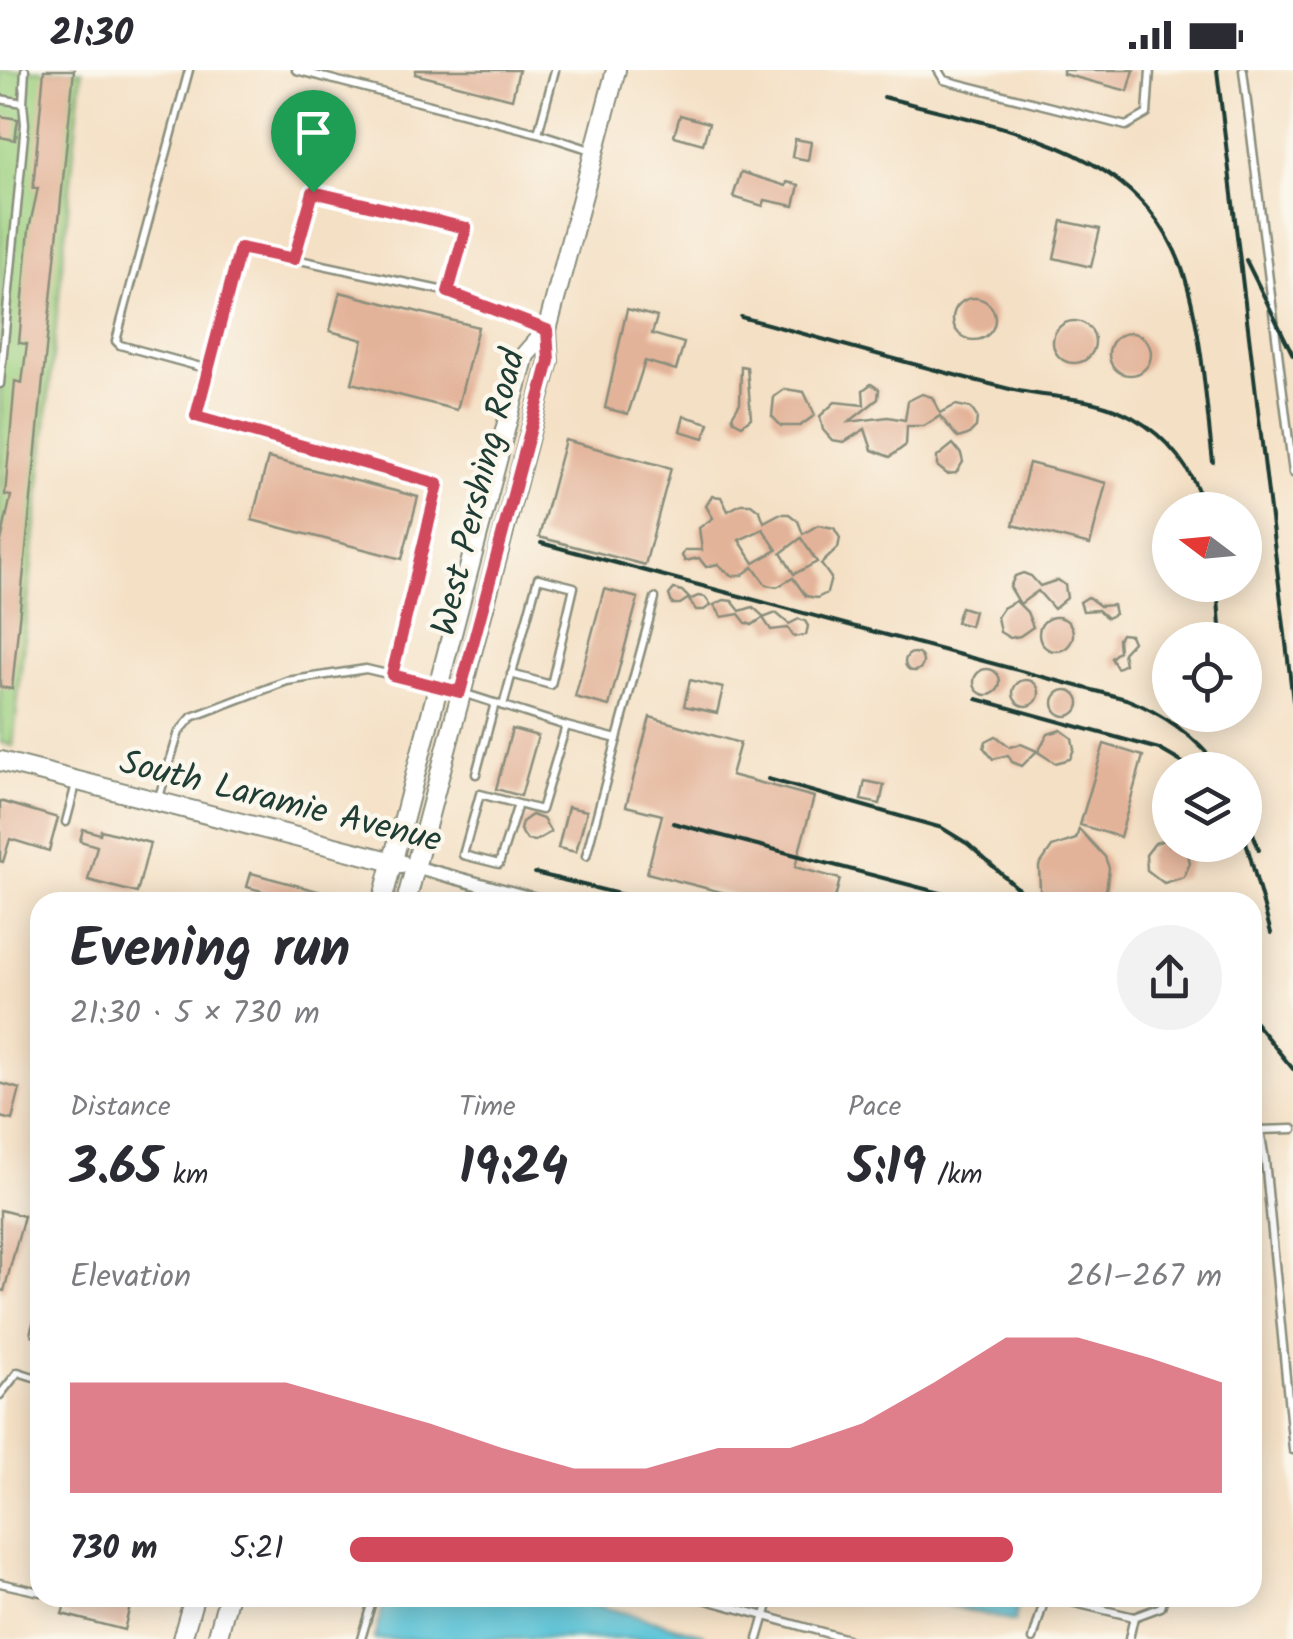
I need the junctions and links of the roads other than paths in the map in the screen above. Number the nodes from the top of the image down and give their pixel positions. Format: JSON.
{"nodes":[{"id":1,"x":25,"y":70,"type":"edge"},
{"id":2,"x":189,"y":70,"type":"edge"},
{"id":3,"x":296,"y":70,"type":"edge"},
{"id":4,"x":554,"y":70,"type":"edge"},
{"id":5,"x":616,"y":70,"type":"edge"},
{"id":6,"x":938,"y":70,"type":"edge"},
{"id":7,"x":1150,"y":70,"type":"edge"},
{"id":8,"x":1243,"y":70,"type":"edge"},
{"id":9,"x":0,"y":99,"type":"edge"},
{"id":10,"x":23,"y":103,"type":"junction"},
{"id":11,"x":538,"y":133,"type":"junction"},
{"id":12,"x":595,"y":151,"type":"junction"},
{"id":13,"x":294,"y":259,"type":"junction"},
{"id":14,"x":448,"y":292,"type":"junction"},
{"id":15,"x":547,"y":330,"type":"junction"},
{"id":16,"x":208,"y":369,"type":"junction"},
{"id":17,"x":0,"y":384,"type":"edge"},
{"id":18,"x":1293,"y":473,"type":"edge"},
{"id":19,"x":654,"y":598,"type":"dead end"},
{"id":20,"x":511,"y":674,"type":"junction"},
{"id":21,"x":392,"y":675,"type":"junction"},
{"id":22,"x":438,"y":686,"type":"junction"},
{"id":23,"x":460,"y":692,"type":"junction"},
{"id":24,"x":499,"y":704,"type":"junction"},
{"id":25,"x":566,"y":726,"type":"junction"},
{"id":26,"x":618,"y":739,"type":"junction"},
{"id":27,"x":0,"y":761,"type":"edge"},
{"id":28,"x":476,"y":774,"type":"dead end"},
{"id":29,"x":78,"y":781,"type":"junction"},
{"id":30,"x":158,"y":801,"type":"junction"},
{"id":31,"x":518,"y":804,"type":"junction"},
{"id":32,"x":66,"y":822,"type":"dead end"},
{"id":33,"x":586,"y":856,"type":"dead end"},
{"id":34,"x":394,"y":862,"type":"junction"},
{"id":35,"x":416,"y":868,"type":"junction"},
{"id":36,"x":385,"y":892,"type":"edge"},
{"id":37,"x":409,"y":892,"type":"edge"},
{"id":38,"x":507,"y":892,"type":"edge"},
{"id":39,"x":1293,"y":1129,"type":"edge"},
{"id":40,"x":1262,"y":1130,"type":"edge"},
{"id":41,"x":1262,"y":1142,"type":"edge"},
{"id":42,"x":1262,"y":1159,"type":"edge"},
{"id":43,"x":1265,"y":1160,"type":"junction"},
{"id":44,"x":30,"y":1375,"type":"edge"},
{"id":45,"x":0,"y":1395,"type":"edge"},
{"id":46,"x":1293,"y":1450,"type":"edge"},
{"id":47,"x":0,"y":1583,"type":"edge"},
{"id":48,"x":30,"y":1590,"type":"edge"},
{"id":49,"x":191,"y":1607,"type":"edge"},
{"id":50,"x":226,"y":1607,"type":"edge"},
{"id":51,"x":370,"y":1607,"type":"edge"},
{"id":52,"x":732,"y":1607,"type":"edge"},
{"id":53,"x":768,"y":1607,"type":"edge"},
{"id":54,"x":1043,"y":1607,"type":"edge"},
{"id":55,"x":1090,"y":1607,"type":"edge"},
{"id":56,"x":1159,"y":1607,"type":"edge"},
{"id":57,"x":765,"y":1616,"type":"junction"},
{"id":58,"x":1134,"y":1618,"type":"junction"},
{"id":59,"x":182,"y":1639,"type":"edge"},
{"id":60,"x":217,"y":1639,"type":"edge"},
{"id":61,"x":361,"y":1639,"type":"edge"},
{"id":62,"x":758,"y":1639,"type":"edge"},
{"id":63,"x":847,"y":1639,"type":"edge"},
{"id":64,"x":1034,"y":1639,"type":"edge"},
{"id":65,"x":1129,"y":1639,"type":"edge"}],
"edges":[{"from":1,"to":10,"type":"lane"},
{"from":2,"to":16,"type":"lane"},
{"from":3,"to":11,"type":"lane"},
{"from":4,"to":11,"type":"lane"},
{"from":5,"to":12,"type":"main road","name":"West Pershing Road"},
{"from":6,"to":7,"type":"lane"},
{"from":8,"to":18,"type":"lane"},
{"from":9,"to":10,"type":"lane"},
{"from":10,"to":17,"type":"lane"},
{"from":11,"to":12,"type":"lane"},
{"from":12,"to":15,"type":"main road","name":"West Pershing Road"},
{"from":13,"to":14,"type":"lane"},
{"from":13,"to":14,"type":"lane"},
{"from":13,"to":16,"type":"lane"},
{"from":14,"to":15,"type":"lane"},
{"from":15,"to":22,"type":"main road","name":"West Pershing Road"},
{"from":15,"to":23,"type":"main road","name":"West Pershing Road"},
{"from":16,"to":21,"type":"lane"},
{"from":19,"to":26,"type":"lane"},
{"from":20,"to":20,"type":"lane"},
{"from":20,"to":24,"type":"lane"},
{"from":21,"to":22,"type":"lane"},
{"from":21,"to":30,"type":"lane"},
{"from":22,"to":23,"type":"main road"},
{"from":22,"to":34,"type":"main road","name":"West Pershing Road"},
{"from":23,"to":24,"type":"lane"},
{"from":23,"to":35,"type":"main road","name":"West Pershing Road"},
{"from":24,"to":25,"type":"lane"},
{"from":24,"to":28,"type":"lane"},
{"from":25,"to":26,"type":"lane"},
{"from":25,"to":31,"type":"lane"},
{"from":26,"to":33,"type":"lane"},
{"from":27,"to":29,"type":"main road","name":"South Laramie Avenue"},
{"from":29,"to":30,"type":"main road","name":"South Laramie Avenue"},
{"from":29,"to":32,"type":"lane"},
{"from":30,"to":34,"type":"main road","name":"South Laramie Avenue"},
{"from":31,"to":31,"type":"lane"},
{"from":34,"to":35,"type":"main road","name":"South Laramie Avenue"},
{"from":34,"to":36,"type":"main road","name":"West Pershing Road"},
{"from":35,"to":37,"type":"main road","name":"West Pershing Road"},
{"from":35,"to":38,"type":"street","name":"South Laramie Avenue"},
{"from":39,"to":40,"type":"lane"},
{"from":41,"to":43,"type":"lane"},
{"from":42,"to":43,"type":"lane"},
{"from":43,"to":46,"type":"lane"},
{"from":44,"to":45,"type":"lane"},
{"from":47,"to":48,"type":"lane"},
{"from":49,"to":59,"type":"main road"},
{"from":50,"to":60,"type":"main road"},
{"from":51,"to":61,"type":"lane"},
{"from":52,"to":57,"type":"lane"},
{"from":53,"to":57,"type":"lane"},
{"from":54,"to":64,"type":"lane"},
{"from":55,"to":58,"type":"lane"},
{"from":56,"to":58,"type":"lane"},
{"from":57,"to":62,"type":"lane"},
{"from":57,"to":63,"type":"lane"},
{"from":58,"to":65,"type":"lane"}]}
